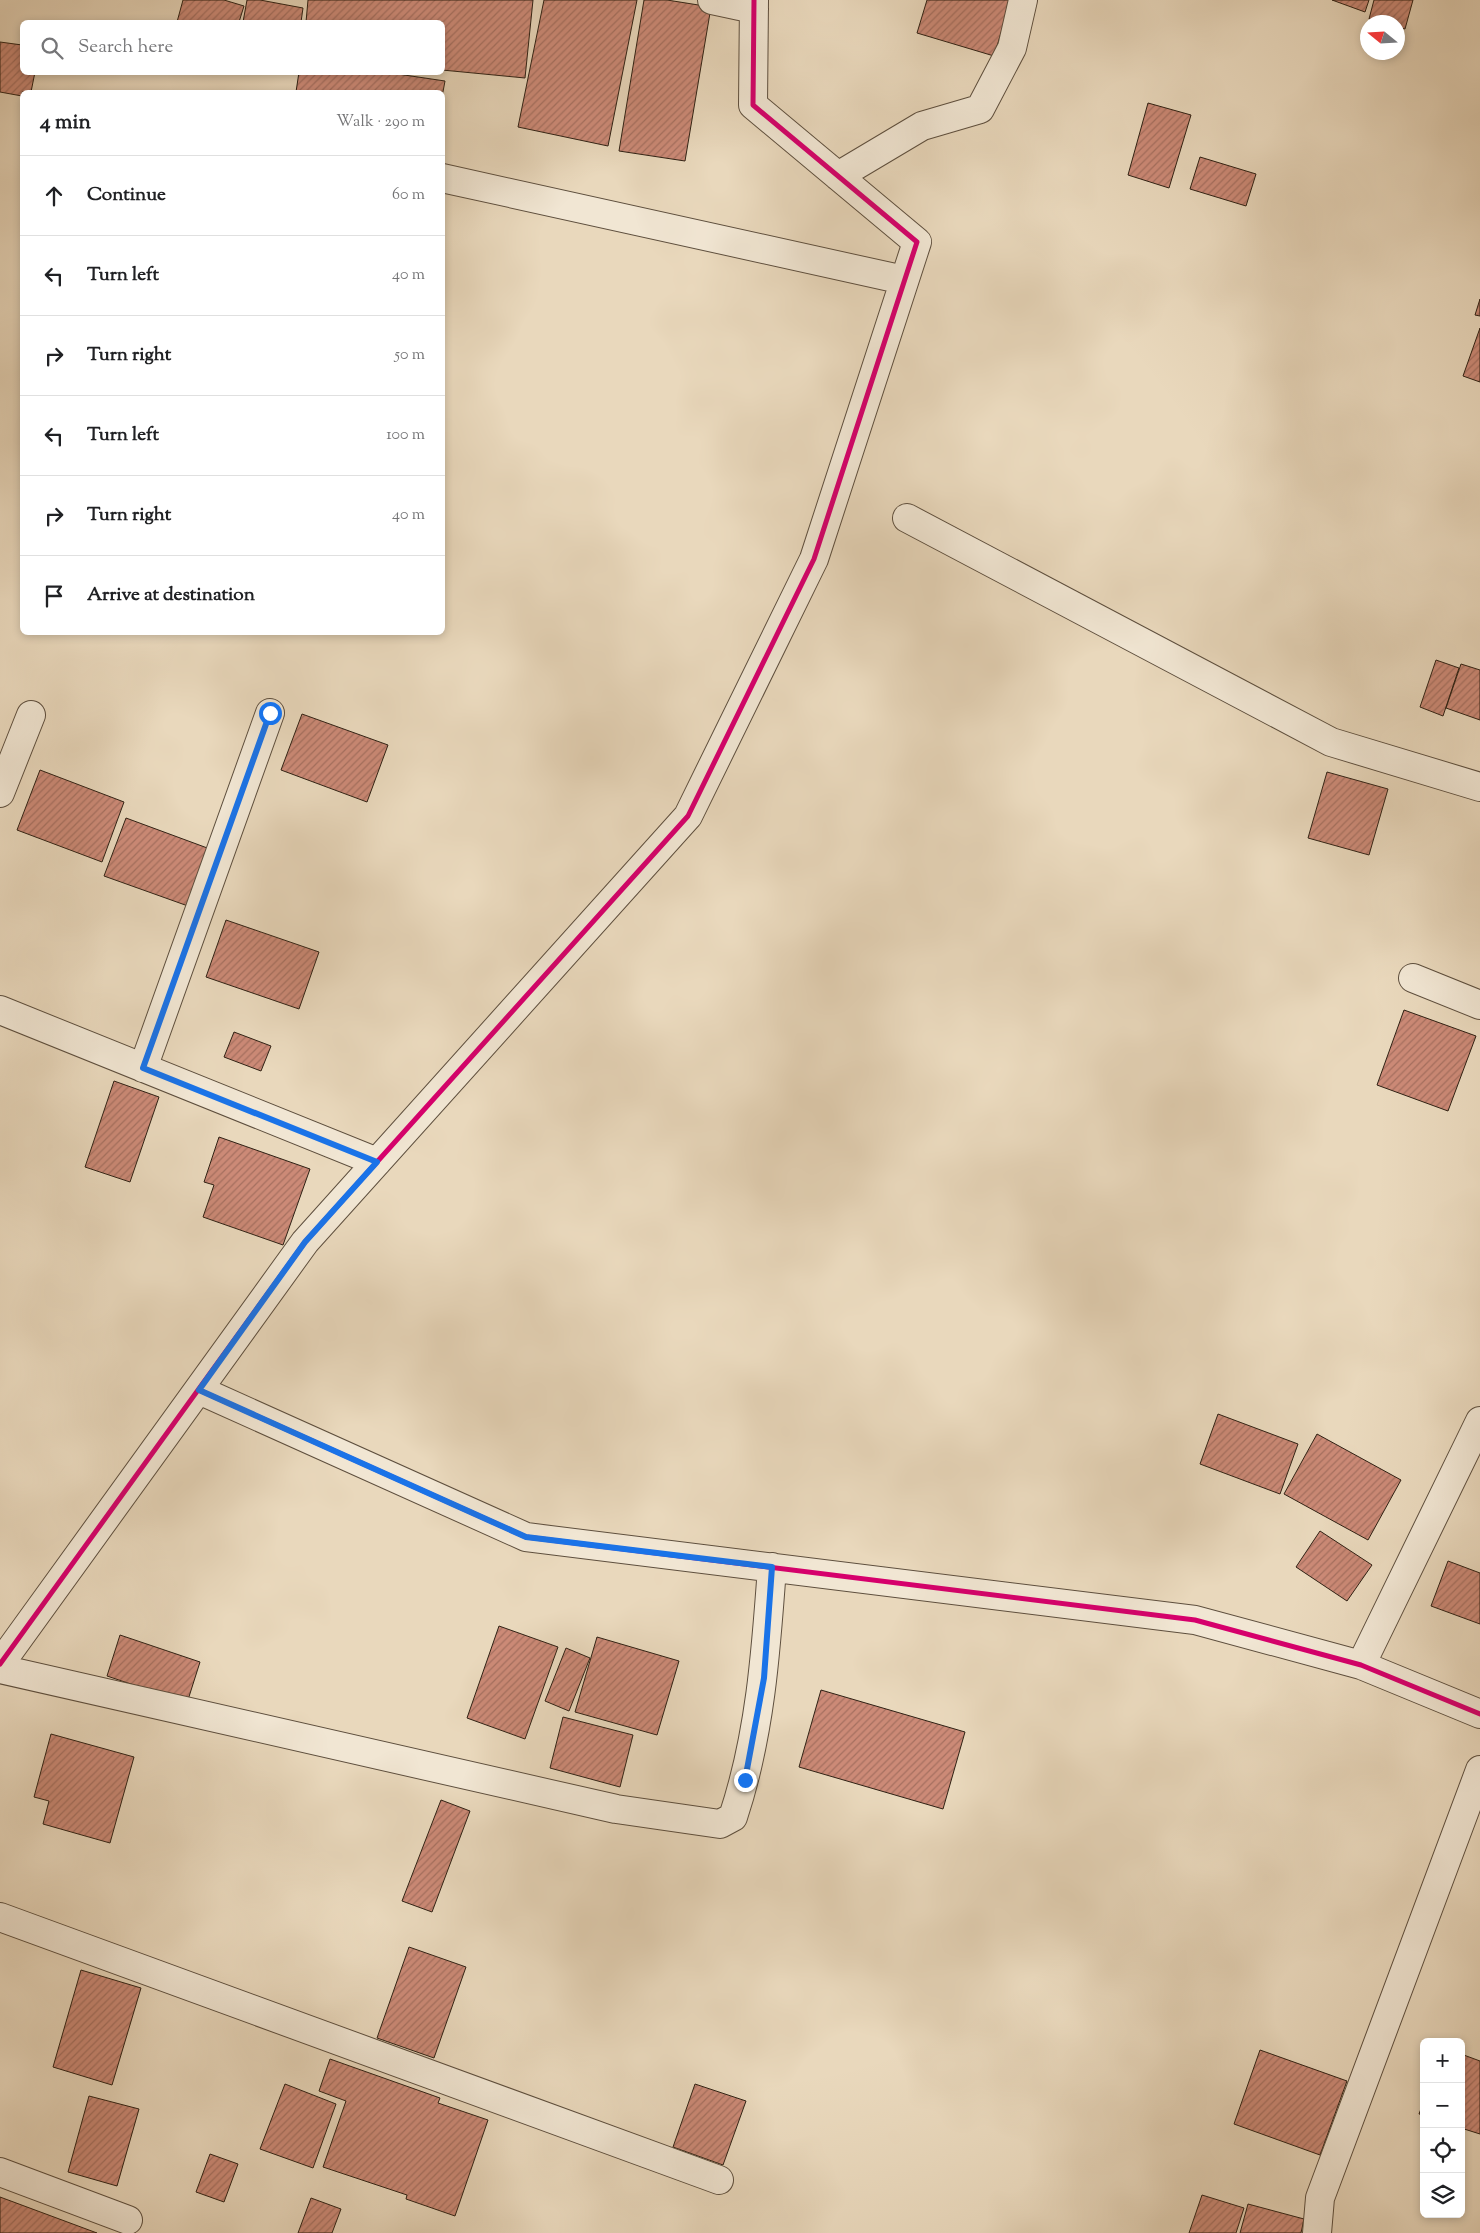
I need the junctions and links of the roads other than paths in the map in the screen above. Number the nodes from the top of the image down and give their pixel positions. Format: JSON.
{"nodes":[{"id":1,"x":712,"y":0,"type":"edge"},
{"id":2,"x":1024,"y":0,"type":"edge"},
{"id":3,"x":754,"y":4,"type":"edge"},
{"id":4,"x":838,"y":176,"type":"junction"},
{"id":5,"x":445,"y":179,"type":"edge"},
{"id":6,"x":904,"y":280,"type":"junction"},
{"id":7,"x":907,"y":518,"type":"dead end"},
{"id":8,"x":270,"y":713,"type":"dead end"},
{"id":9,"x":31,"y":715,"type":"dead end"},
{"id":10,"x":1480,"y":787,"type":"edge"},
{"id":11,"x":0,"y":793,"type":"edge"},
{"id":12,"x":1413,"y":978,"type":"dead end"},
{"id":13,"x":1480,"y":1005,"type":"edge"},
{"id":14,"x":0,"y":1010,"type":"edge"},
{"id":15,"x":143,"y":1068,"type":"junction"},
{"id":16,"x":377,"y":1162,"type":"junction"},
{"id":17,"x":199,"y":1390,"type":"junction"},
{"id":18,"x":1480,"y":1422,"type":"edge"},
{"id":19,"x":772,"y":1567,"type":"junction"},
{"id":20,"x":0,"y":1664,"type":"edge"},
{"id":21,"x":1362,"y":1665,"type":"junction"},
{"id":22,"x":0,"y":1669,"type":"edge"},
{"id":23,"x":1480,"y":1714,"type":"edge"},
{"id":24,"x":1480,"y":1770,"type":"edge"},
{"id":25,"x":0,"y":1917,"type":"edge"},
{"id":26,"x":0,"y":2172,"type":"edge"},
{"id":27,"x":719,"y":2180,"type":"dead end"},
{"id":28,"x":128,"y":2220,"type":"dead end"},
{"id":29,"x":1317,"y":2233,"type":"edge"}],
"edges":[{"from":1,"to":3,"type":"street"},
{"from":2,"to":4,"type":"street"},
{"from":3,"to":4,"type":"street"},
{"from":4,"to":6,"type":"street"},
{"from":5,"to":6,"type":"street"},
{"from":6,"to":16,"type":"street"},
{"from":7,"to":10,"type":"street"},
{"from":8,"to":15,"type":"street"},
{"from":9,"to":11,"type":"street"},
{"from":12,"to":13,"type":"street"},
{"from":14,"to":15,"type":"street"},
{"from":15,"to":16,"type":"street"},
{"from":16,"to":17,"type":"street"},
{"from":17,"to":19,"type":"street"},
{"from":17,"to":20,"type":"street"},
{"from":18,"to":21,"type":"street"},
{"from":19,"to":21,"type":"street"},
{"from":19,"to":22,"type":"street"},
{"from":21,"to":23,"type":"street"},
{"from":24,"to":29,"type":"street"},
{"from":25,"to":27,"type":"street"},
{"from":26,"to":28,"type":"street"}]}
